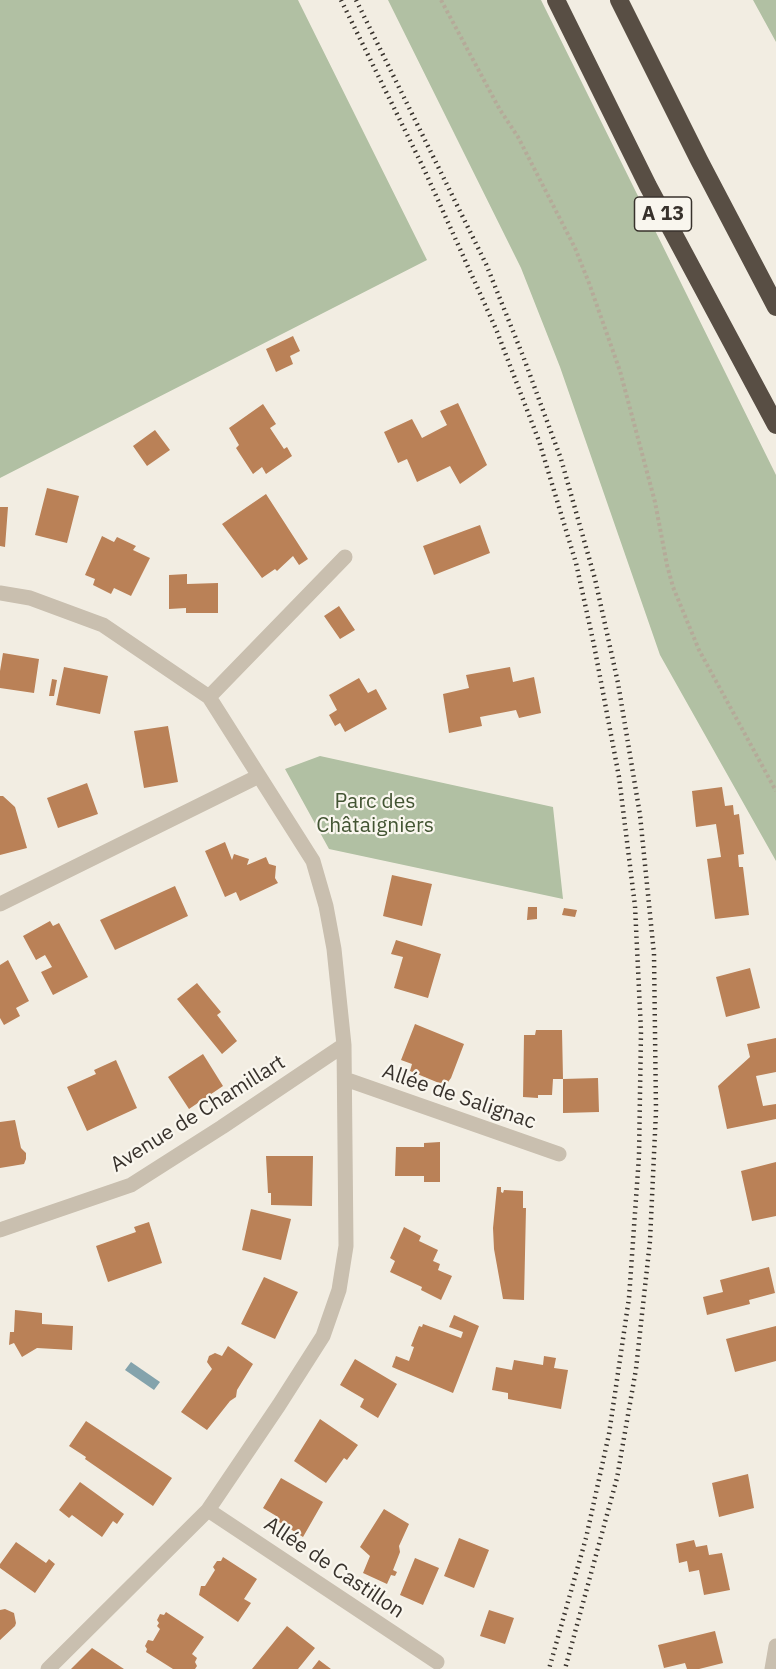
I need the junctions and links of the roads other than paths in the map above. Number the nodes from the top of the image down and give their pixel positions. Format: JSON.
{"nodes":[{"id":1,"x":556,"y":0,"type":"edge"},
{"id":2,"x":619,"y":0,"type":"edge"},
{"id":3,"x":776,"y":307,"type":"edge"},
{"id":4,"x":776,"y":425,"type":"edge"},
{"id":5,"x":345,"y":557,"type":"dead end"},
{"id":6,"x":0,"y":593,"type":"edge"},
{"id":7,"x":209,"y":697,"type":"junction"},
{"id":8,"x":259,"y":776,"type":"junction"},
{"id":9,"x":0,"y":904,"type":"edge"},
{"id":10,"x":344,"y":1045,"type":"junction"},
{"id":11,"x":345,"y":1079,"type":"junction"},
{"id":12,"x":559,"y":1154,"type":"dead end"},
{"id":13,"x":0,"y":1230,"type":"edge"},
{"id":14,"x":208,"y":1510,"type":"junction"},
{"id":15,"x":776,"y":1646,"type":"edge"},
{"id":16,"x":437,"y":1662,"type":"dead end"},
{"id":17,"x":48,"y":1669,"type":"edge"},
{"id":18,"x":771,"y":1669,"type":"edge"}],
"edges":[{"from":1,"to":4,"type":"highway","number":"A 13"},
{"from":2,"to":3,"type":"highway","number":"A 13"},
{"from":5,"to":7,"type":"street"},
{"from":6,"to":7,"type":"street"},
{"from":7,"to":8,"type":"street"},
{"from":8,"to":9,"type":"street"},
{"from":8,"to":10,"type":"street"},
{"from":10,"to":11,"type":"street"},
{"from":10,"to":13,"type":"street","name":"Avenue de Chamillart"},
{"from":11,"to":12,"type":"street","name":"Allée de Salignac"},
{"from":11,"to":14,"type":"street"},
{"from":14,"to":16,"type":"street","name":"Allée de Castillon"},
{"from":14,"to":17,"type":"street"},
{"from":15,"to":18,"type":"street"}]}
